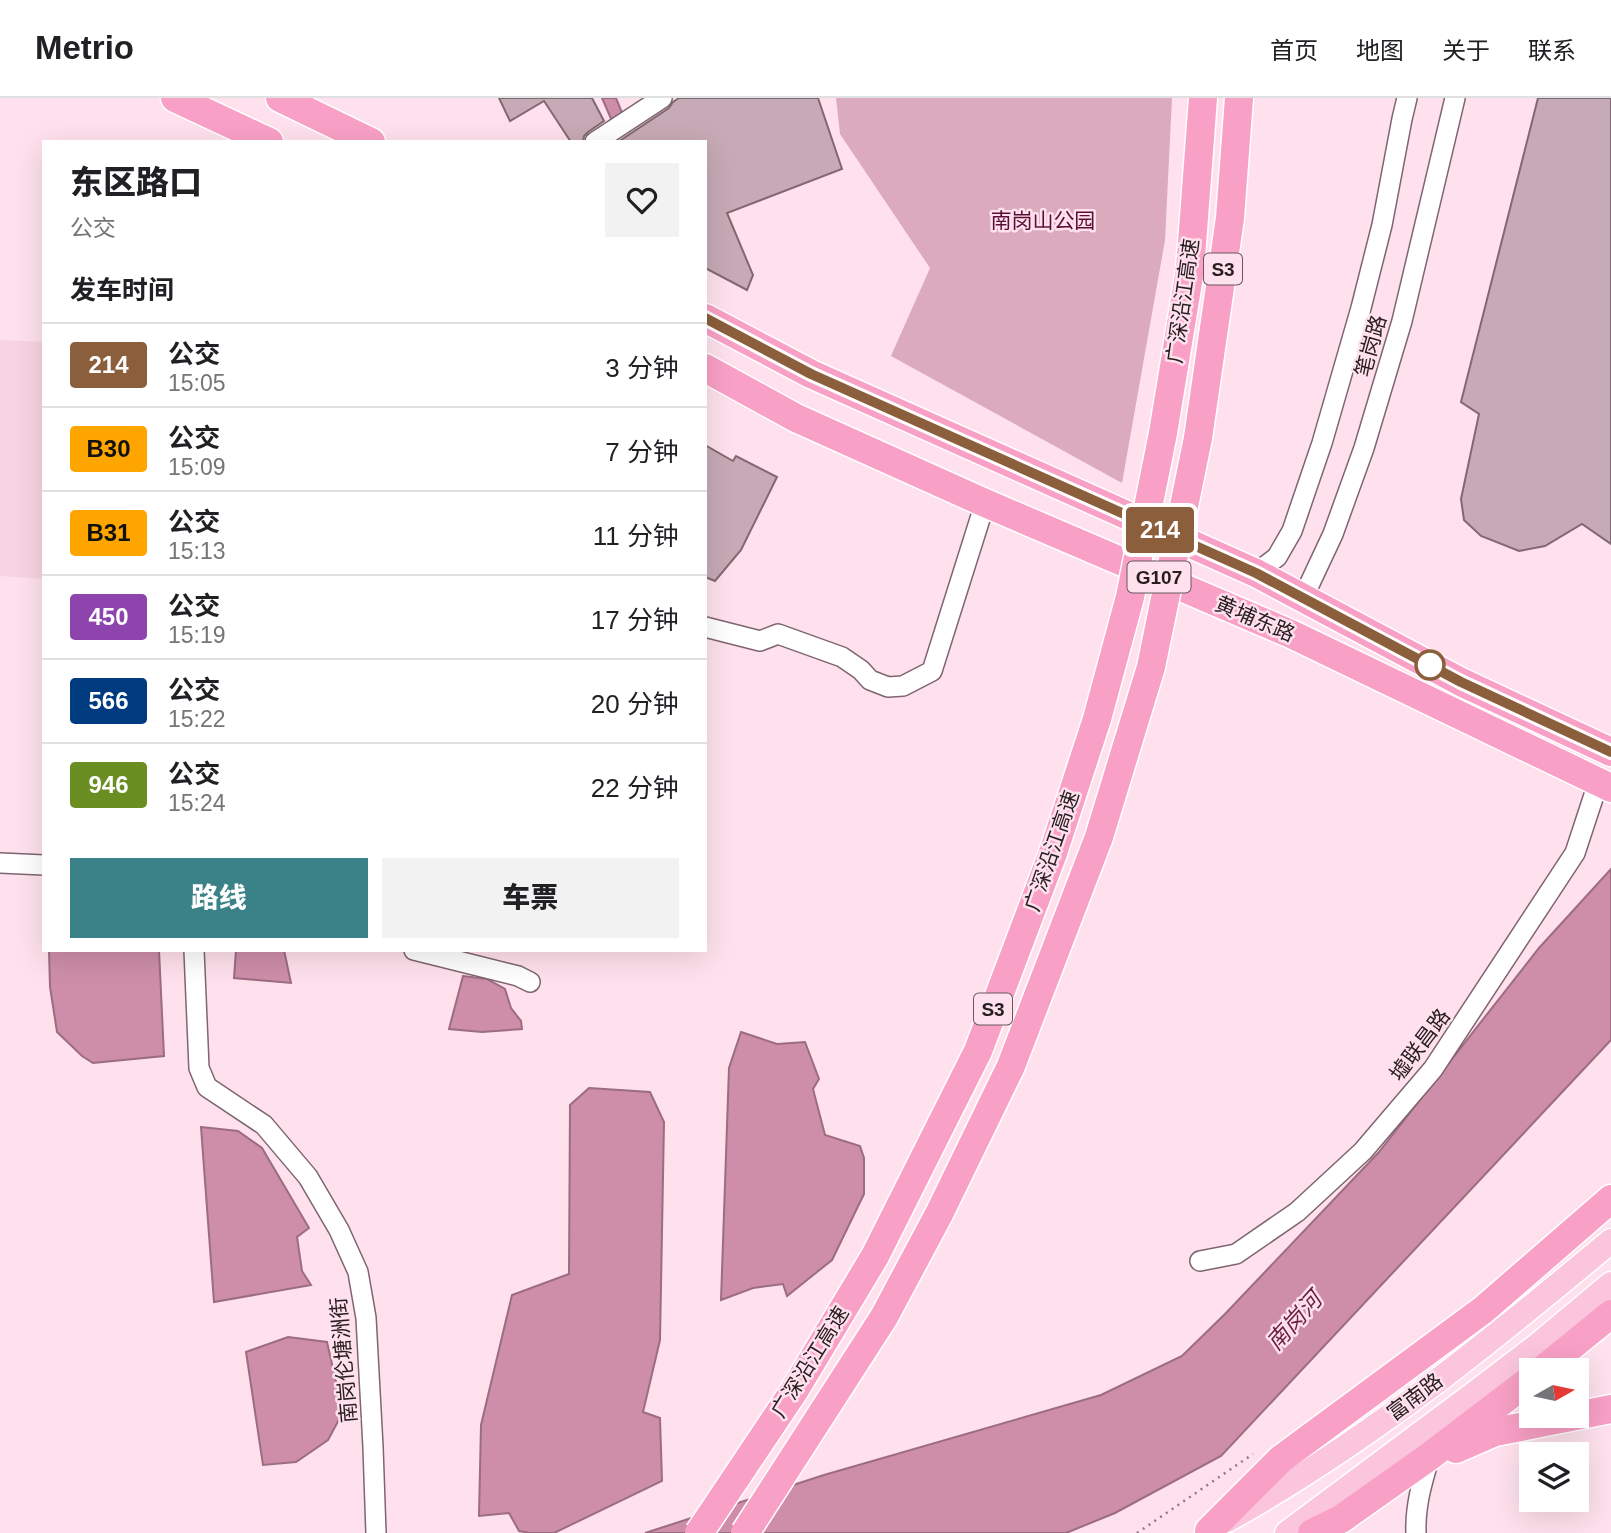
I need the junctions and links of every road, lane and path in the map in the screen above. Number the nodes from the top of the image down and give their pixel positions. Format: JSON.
{"nodes":[{"id":1,"x":175,"y":98,"type":"edge"},
{"id":2,"x":280,"y":98,"type":"edge"},
{"id":3,"x":661,"y":98,"type":"edge"},
{"id":4,"x":1203,"y":98,"type":"edge"},
{"id":5,"x":1239,"y":98,"type":"edge"},
{"id":6,"x":1407,"y":98,"type":"edge"},
{"id":7,"x":1455,"y":98,"type":"edge"},
{"id":8,"x":265,"y":140,"type":"edge"},
{"id":9,"x":368,"y":140,"type":"edge"},
{"id":10,"x":598,"y":140,"type":"edge"},
{"id":11,"x":707,"y":319,"type":"edge"},
{"id":12,"x":707,"y":370,"type":"edge"},
{"id":13,"x":985,"y":503,"type":"junction"},
{"id":14,"x":1256,"y":573,"type":"junction"},
{"id":15,"x":1303,"y":598,"type":"junction"},
{"id":16,"x":707,"y":628,"type":"edge"},
{"id":17,"x":1608,"y":743,"type":"edge"},
{"id":18,"x":1604,"y":786,"type":"edge"},
{"id":19,"x":0,"y":863,"type":"edge"},
{"id":20,"x":42,"y":865,"type":"edge"},
{"id":21,"x":194,"y":952,"type":"edge"},
{"id":22,"x":422,"y":952,"type":"edge"},
{"id":23,"x":530,"y":982,"type":"dead end"},
{"id":24,"x":1611,"y":1199,"type":"edge"},
{"id":25,"x":1611,"y":1241,"type":"edge"},
{"id":26,"x":1200,"y":1261,"type":"dead end"},
{"id":27,"x":1611,"y":1284,"type":"edge"},
{"id":28,"x":1611,"y":1314,"type":"edge"},
{"id":29,"x":1557,"y":1358,"type":"edge"},
{"id":30,"x":1519,"y":1388,"type":"edge"},
{"id":31,"x":1611,"y":1409,"type":"edge"},
{"id":32,"x":1430,"y":1456,"type":"junction"},
{"id":33,"x":1207,"y":1532,"type":"edge"},
{"id":34,"x":376,"y":1533,"type":"edge"},
{"id":35,"x":699,"y":1533,"type":"edge"},
{"id":36,"x":745,"y":1533,"type":"edge"},
{"id":37,"x":1287,"y":1533,"type":"edge"},
{"id":38,"x":1312,"y":1533,"type":"edge"},
{"id":39,"x":1416,"y":1533,"type":"edge"}],
"edges":[{"from":1,"to":8,"type":"highway"},
{"from":2,"to":9,"type":"highway"},
{"from":3,"to":10,"type":"street"},
{"from":4,"to":35,"type":"highway","name":"广深沿江高速","number":"S3","bridge":true},
{"from":5,"to":36,"type":"highway","name":"广深沿江高速","number":"S3","bridge":true},
{"from":6,"to":14,"type":"street","name":"笔岗路"},
{"from":7,"to":15,"type":"street","name":"笔岗路"},
{"from":11,"to":14,"type":"highway","name":"黄埔东路","number":"G107"},
{"from":12,"to":13,"type":"highway","name":"黄埔东路","number":"G107"},
{"from":13,"to":16,"type":"street"},
{"from":13,"to":18,"type":"highway","name":"黄埔东路","number":"G107"},
{"from":14,"to":15,"type":"highway","name":"黄埔东路","number":"G107"},
{"from":15,"to":17,"type":"highway","name":"黄埔东路","number":"G107"},
{"from":18,"to":26,"type":"street","name":"墟联昌路"},
{"from":19,"to":20,"type":"street"},
{"from":21,"to":34,"type":"street","name":"南岗伦塘洲街"},
{"from":22,"to":23,"type":"street"},
{"from":24,"to":33,"type":"highway"},
{"from":25,"to":33,"type":"main road","name":"富南路"},
{"from":27,"to":37,"type":"main road","name":"富南路"},
{"from":28,"to":29,"type":"highway"},
{"from":30,"to":32,"type":"highway"},
{"from":31,"to":32,"type":"highway"},
{"from":32,"to":38,"type":"highway"},
{"from":32,"to":39,"type":"street"}]}
